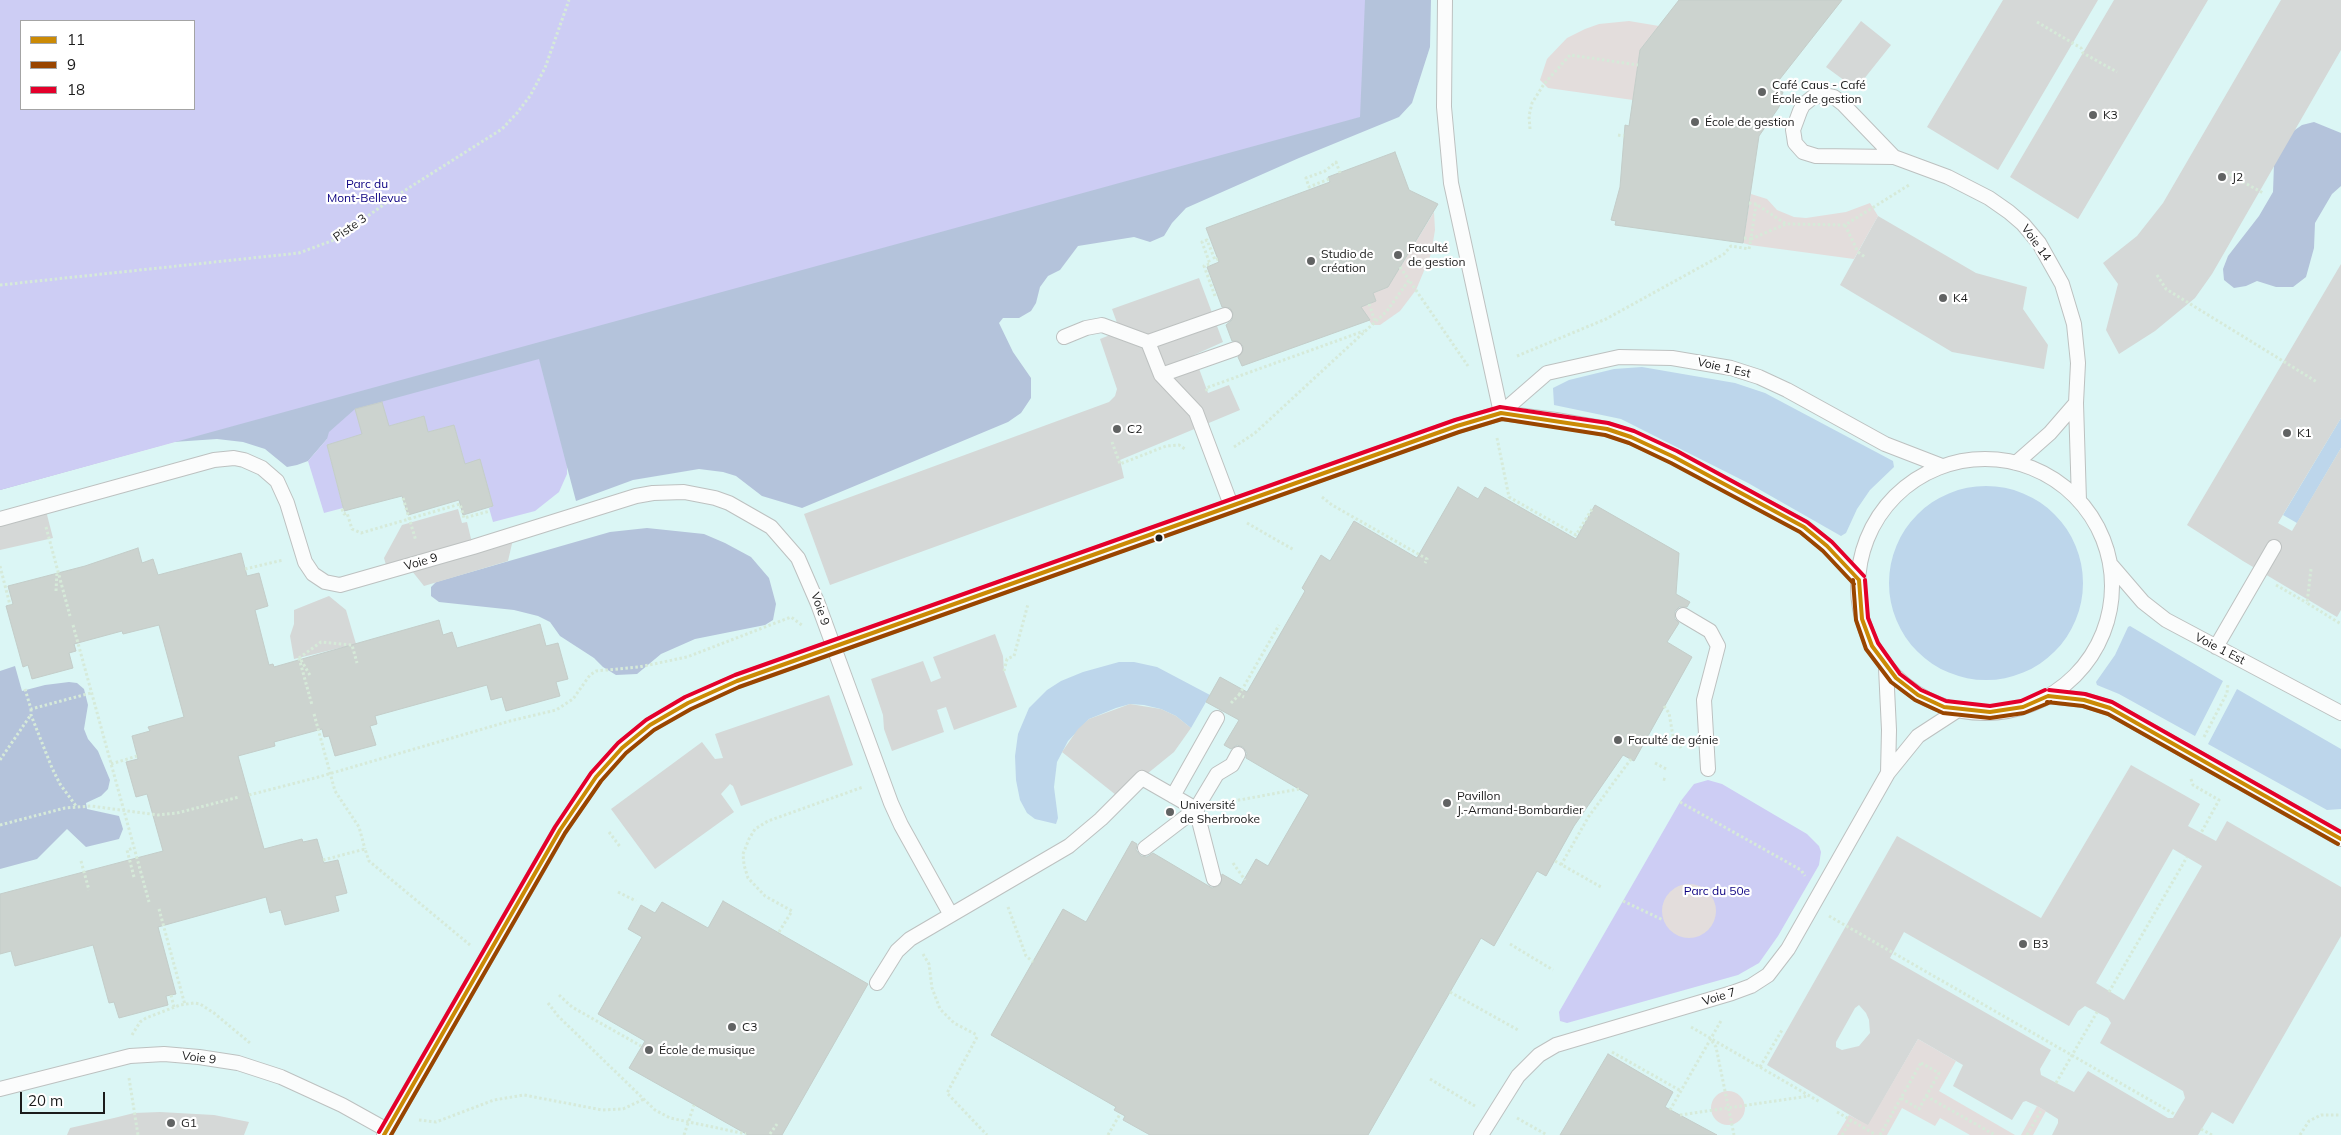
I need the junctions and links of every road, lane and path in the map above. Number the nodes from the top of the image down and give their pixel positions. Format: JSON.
{"nodes":[{"id":1,"x":569,"y":0,"type":"edge"},
{"id":2,"x":1445,"y":0,"type":"edge"},
{"id":3,"x":2036,"y":22,"type":"dead end"},
{"id":4,"x":1638,"y":65,"type":"dead end"},
{"id":5,"x":2117,"y":72,"type":"dead end"},
{"id":6,"x":1530,"y":129,"type":"dead end"},
{"id":7,"x":1618,"y":135,"type":"dead end"},
{"id":8,"x":1624,"y":136,"type":"dead end"},
{"id":9,"x":1894,"y":158,"type":"junction"},
{"id":10,"x":2225,"y":172,"type":"dead end"},
{"id":11,"x":1340,"y":173,"type":"dead end"},
{"id":12,"x":1329,"y":180,"type":"dead end"},
{"id":13,"x":1909,"y":185,"type":"dead end"},
{"id":14,"x":2262,"y":193,"type":"dead end"},
{"id":15,"x":1749,"y":203,"type":"dead end"},
{"id":16,"x":1756,"y":204,"type":"junction"},
{"id":17,"x":1786,"y":224,"type":"junction"},
{"id":18,"x":1845,"y":225,"type":"junction"},
{"id":19,"x":1744,"y":238,"type":"dead end"},
{"id":20,"x":1751,"y":239,"type":"junction"},
{"id":21,"x":1865,"y":257,"type":"dead end"},
{"id":22,"x":1218,"y":259,"type":"dead end"},
{"id":23,"x":1400,"y":267,"type":"dead end"},
{"id":24,"x":1207,"y":274,"type":"dead end"},
{"id":25,"x":2157,"y":275,"type":"dead end"},
{"id":26,"x":1409,"y":280,"type":"junction"},
{"id":27,"x":0,"y":285,"type":"edge"},
{"id":28,"x":1369,"y":304,"type":"dead end"},
{"id":29,"x":1226,"y":315,"type":"dead end"},
{"id":30,"x":1375,"y":321,"type":"junction"},
{"id":31,"x":1367,"y":330,"type":"junction"},
{"id":32,"x":1064,"y":337,"type":"dead end"},
{"id":33,"x":1148,"y":342,"type":"junction"},
{"id":34,"x":1235,"y":349,"type":"dead end"},
{"id":35,"x":1517,"y":356,"type":"dead end"},
{"id":36,"x":1471,"y":371,"type":"dead end"},
{"id":37,"x":1161,"y":375,"type":"junction"},
{"id":38,"x":2317,"y":382,"type":"dead end"},
{"id":39,"x":1206,"y":388,"type":"dead end"},
{"id":40,"x":2076,"y":403,"type":"junction"},
{"id":41,"x":1501,"y":413,"type":"junction"},
{"id":42,"x":1497,"y":438,"type":"dead end"},
{"id":43,"x":1112,"y":442,"type":"dead end"},
{"id":44,"x":1234,"y":449,"type":"dead end"},
{"id":45,"x":1156,"y":450,"type":"junction"},
{"id":46,"x":1188,"y":451,"type":"dead end"},
{"id":47,"x":1158,"y":456,"type":"dead end"},
{"id":48,"x":2016,"y":463,"type":"junction"},
{"id":49,"x":1942,"y":466,"type":"junction"},
{"id":50,"x":1322,"y":497,"type":"dead end"},
{"id":51,"x":403,"y":498,"type":"dead end"},
{"id":52,"x":2078,"y":501,"type":"junction"},
{"id":53,"x":1231,"y":505,"type":"junction"},
{"id":54,"x":342,"y":509,"type":"dead end"},
{"id":55,"x":1593,"y":510,"type":"dead end"},
{"id":56,"x":490,"y":511,"type":"dead end"},
{"id":57,"x":0,"y":519,"type":"edge"},
{"id":58,"x":409,"y":519,"type":"junction"},
{"id":59,"x":1248,"y":523,"type":"dead end"},
{"id":60,"x":49,"y":539,"type":"dead end"},
{"id":61,"x":2274,"y":547,"type":"dead end"},
{"id":62,"x":1294,"y":550,"type":"dead end"},
{"id":63,"x":287,"y":559,"type":"dead end"},
{"id":64,"x":1425,"y":563,"type":"dead end"},
{"id":65,"x":0,"y":566,"type":"edge"},
{"id":66,"x":2112,"y":566,"type":"junction"},
{"id":67,"x":57,"y":569,"type":"junction"},
{"id":68,"x":245,"y":569,"type":"dead end"},
{"id":69,"x":2311,"y":569,"type":"dead end"},
{"id":70,"x":1859,"y":580,"type":"junction"},
{"id":71,"x":2276,"y":585,"type":"dead end"},
{"id":72,"x":62,"y":586,"type":"junction"},
{"id":73,"x":2307,"y":603,"type":"junction"},
{"id":74,"x":1028,"y":604,"type":"dead end"},
{"id":75,"x":10,"y":605,"type":"dead end"},
{"id":76,"x":1683,"y":615,"type":"dead end"},
{"id":77,"x":70,"y":616,"type":"dead end"},
{"id":78,"x":2341,"y":624,"type":"edge"},
{"id":79,"x":73,"y":625,"type":"dead end"},
{"id":80,"x":1279,"y":625,"type":"dead end"},
{"id":81,"x":803,"y":626,"type":"dead end"},
{"id":82,"x":2216,"y":647,"type":"junction"},
{"id":83,"x":834,"y":648,"type":"junction"},
{"id":84,"x":299,"y":658,"type":"junction"},
{"id":85,"x":357,"y":663,"type":"dead end"},
{"id":86,"x":1886,"y":668,"type":"junction"},
{"id":87,"x":1004,"y":671,"type":"dead end"},
{"id":88,"x":303,"y":674,"type":"junction"},
{"id":89,"x":2228,"y":683,"type":"dead end"},
{"id":90,"x":25,"y":689,"type":"dead end"},
{"id":91,"x":91,"y":693,"type":"junction"},
{"id":92,"x":1239,"y":695,"type":"dead end"},
{"id":93,"x":2048,"y":696,"type":"junction"},
{"id":94,"x":312,"y":705,"type":"dead end"},
{"id":95,"x":1664,"y":706,"type":"dead end"},
{"id":96,"x":31,"y":709,"type":"junction"},
{"id":97,"x":1958,"y":710,"type":"junction"},
{"id":98,"x":2341,"y":713,"type":"edge"},
{"id":99,"x":314,"y":714,"type":"dead end"},
{"id":100,"x":31,"y":715,"type":"junction"},
{"id":101,"x":1217,"y":718,"type":"dead end"},
{"id":102,"x":2202,"y":740,"type":"dead end"},
{"id":103,"x":1681,"y":748,"type":"dead end"},
{"id":104,"x":1238,"y":754,"type":"dead end"},
{"id":105,"x":137,"y":756,"type":"dead end"},
{"id":106,"x":1630,"y":759,"type":"dead end"},
{"id":107,"x":0,"y":760,"type":"edge"},
{"id":108,"x":1655,"y":763,"type":"dead end"},
{"id":109,"x":110,"y":764,"type":"junction"},
{"id":110,"x":1708,"y":769,"type":"dead end"},
{"id":111,"x":1668,"y":770,"type":"dead end"},
{"id":112,"x":330,"y":773,"type":"junction"},
{"id":113,"x":1888,"y":773,"type":"junction"},
{"id":114,"x":2190,"y":776,"type":"dead end"},
{"id":115,"x":870,"y":784,"type":"dead end"},
{"id":116,"x":1299,"y":789,"type":"dead end"},
{"id":117,"x":249,"y":794,"type":"dead end"},
{"id":118,"x":1173,"y":796,"type":"junction"},
{"id":119,"x":239,"y":797,"type":"dead end"},
{"id":120,"x":1680,"y":802,"type":"dead end"},
{"id":121,"x":77,"y":806,"type":"junction"},
{"id":122,"x":1196,"y":809,"type":"junction"},
{"id":123,"x":123,"y":811,"type":"junction"},
{"id":124,"x":0,"y":825,"type":"edge"},
{"id":125,"x":609,"y":832,"type":"dead end"},
{"id":126,"x":2201,"y":833,"type":"dead end"},
{"id":127,"x":2338,"y":834,"type":"edge"},
{"id":128,"x":134,"y":848,"type":"junction"},
{"id":129,"x":621,"y":848,"type":"dead end"},
{"id":130,"x":1145,"y":848,"type":"dead end"},
{"id":131,"x":365,"y":849,"type":"junction"},
{"id":132,"x":2187,"y":857,"type":"dead end"},
{"id":133,"x":323,"y":860,"type":"dead end"},
{"id":134,"x":81,"y":861,"type":"dead end"},
{"id":135,"x":1555,"y":861,"type":"dead end"},
{"id":136,"x":1561,"y":865,"type":"junction"},
{"id":137,"x":140,"y":869,"type":"junction"},
{"id":138,"x":132,"y":871,"type":"junction"},
{"id":139,"x":134,"y":877,"type":"dead end"},
{"id":140,"x":1805,"y":879,"type":"dead end"},
{"id":141,"x":1214,"y":880,"type":"dead end"},
{"id":142,"x":1601,"y":887,"type":"dead end"},
{"id":143,"x":89,"y":890,"type":"dead end"},
{"id":144,"x":618,"y":892,"type":"dead end"},
{"id":145,"x":636,"y":901,"type":"dead end"},
{"id":146,"x":1623,"y":901,"type":"dead end"},
{"id":147,"x":149,"y":902,"type":"dead end"},
{"id":148,"x":1007,"y":904,"type":"dead end"},
{"id":149,"x":159,"y":909,"type":"dead end"},
{"id":150,"x":1825,"y":914,"type":"dead end"},
{"id":151,"x":951,"y":915,"type":"junction"},
{"id":152,"x":1663,"y":920,"type":"dead end"},
{"id":153,"x":779,"y":932,"type":"dead end"},
{"id":154,"x":1510,"y":944,"type":"dead end"},
{"id":155,"x":470,"y":945,"type":"dead end"},
{"id":156,"x":927,"y":958,"type":"dead end"},
{"id":157,"x":1033,"y":962,"type":"dead end"},
{"id":158,"x":1553,"y":970,"type":"dead end"},
{"id":159,"x":877,"y":983,"type":"dead end"},
{"id":160,"x":1450,"y":992,"type":"dead end"},
{"id":161,"x":2110,"y":992,"type":"dead end"},
{"id":162,"x":170,"y":995,"type":"dead end"},
{"id":163,"x":559,"y":995,"type":"dead end"},
{"id":164,"x":548,"y":1003,"type":"dead end"},
{"id":165,"x":185,"y":1004,"type":"junction"},
{"id":166,"x":174,"y":1007,"type":"junction"},
{"id":167,"x":2097,"y":1012,"type":"dead end"},
{"id":168,"x":1720,"y":1022,"type":"dead end"},
{"id":169,"x":1686,"y":1024,"type":"dead end"},
{"id":170,"x":1518,"y":1030,"type":"dead end"},
{"id":171,"x":1782,"y":1030,"type":"dead end"},
{"id":172,"x":131,"y":1038,"type":"dead end"},
{"id":173,"x":1711,"y":1039,"type":"junction"},
{"id":174,"x":641,"y":1046,"type":"dead end"},
{"id":175,"x":252,"y":1048,"type":"dead end"},
{"id":176,"x":1608,"y":1049,"type":"dead end"},
{"id":177,"x":2072,"y":1056,"type":"junction"},
{"id":178,"x":1760,"y":1067,"type":"junction"},
{"id":179,"x":128,"y":1072,"type":"dead end"},
{"id":180,"x":1430,"y":1079,"type":"dead end"},
{"id":181,"x":2056,"y":1083,"type":"dead end"},
{"id":182,"x":0,"y":1089,"type":"edge"},
{"id":183,"x":1681,"y":1091,"type":"junction"},
{"id":184,"x":1809,"y":1096,"type":"junction"},
{"id":185,"x":1926,"y":1096,"type":"junction"},
{"id":186,"x":1901,"y":1098,"type":"junction"},
{"id":187,"x":644,"y":1099,"type":"junction"},
{"id":188,"x":1820,"y":1102,"type":"dead end"},
{"id":189,"x":694,"y":1105,"type":"dead end"},
{"id":190,"x":1475,"y":1106,"type":"dead end"},
{"id":191,"x":1728,"y":1108,"type":"junction"},
{"id":192,"x":2042,"y":1109,"type":"dead end"},
{"id":193,"x":1670,"y":1110,"type":"dead end"},
{"id":194,"x":1894,"y":1111,"type":"junction"},
{"id":195,"x":1836,"y":1112,"type":"dead end"},
{"id":196,"x":1120,"y":1114,"type":"dead end"},
{"id":197,"x":1899,"y":1114,"type":"dead end"},
{"id":198,"x":1680,"y":1115,"type":"dead end"},
{"id":199,"x":2176,"y":1115,"type":"dead end"},
{"id":200,"x":2341,"y":1115,"type":"edge"},
{"id":201,"x":1512,"y":1116,"type":"dead end"},
{"id":202,"x":420,"y":1120,"type":"dead end"},
{"id":203,"x":1850,"y":1120,"type":"junction"},
{"id":204,"x":688,"y":1121,"type":"junction"},
{"id":205,"x":1888,"y":1121,"type":"junction"},
{"id":206,"x":777,"y":1124,"type":"dead end"},
{"id":207,"x":1893,"y":1124,"type":"dead end"},
{"id":208,"x":2201,"y":1129,"type":"dead end"},
{"id":209,"x":386,"y":1133,"type":"edge"},
{"id":210,"x":746,"y":1134,"type":"dead end"},
{"id":211,"x":770,"y":1134,"type":"edge"},
{"id":212,"x":138,"y":1135,"type":"edge"},
{"id":213,"x":684,"y":1135,"type":"edge"},
{"id":214,"x":987,"y":1135,"type":"edge"},
{"id":215,"x":1108,"y":1135,"type":"edge"},
{"id":216,"x":1482,"y":1135,"type":"edge"},
{"id":217,"x":1547,"y":1135,"type":"edge"},
{"id":218,"x":1734,"y":1135,"type":"edge"},
{"id":219,"x":1842,"y":1135,"type":"edge"},
{"id":220,"x":1876,"y":1135,"type":"edge"},
{"id":221,"x":1880,"y":1135,"type":"edge"},
{"id":222,"x":1995,"y":1135,"type":"edge"},
{"id":223,"x":2027,"y":1135,"type":"edge"},
{"id":224,"x":2212,"y":1135,"type":"edge"},
{"id":225,"x":2300,"y":1135,"type":"edge"}],
"edges":[{"from":1,"to":27,"type":"path","name":"Piste 3"},
{"from":2,"to":41,"type":"lane"},
{"from":3,"to":5,"type":"path"},
{"from":4,"to":6,"type":"path"},
{"from":7,"to":8,"type":"path"},
{"from":9,"to":9,"type":"lane","name":"Voie 14"},
{"from":9,"to":40,"type":"lane","name":"Voie 14"},
{"from":10,"to":14,"type":"path"},
{"from":11,"to":12,"type":"path"},
{"from":13,"to":18,"type":"path"},
{"from":15,"to":16,"type":"path"},
{"from":16,"to":17,"type":"path"},
{"from":16,"to":20,"type":"path"},
{"from":17,"to":18,"type":"path"},
{"from":17,"to":20,"type":"path"},
{"from":18,"to":21,"type":"path"},
{"from":19,"to":20,"type":"path"},
{"from":20,"to":35,"type":"path"},
{"from":22,"to":24,"type":"path"},
{"from":23,"to":26,"type":"path"},
{"from":25,"to":38,"type":"path"},
{"from":26,"to":30,"type":"path"},
{"from":26,"to":36,"type":"path"},
{"from":28,"to":30,"type":"path"},
{"from":29,"to":33,"type":"lane"},
{"from":30,"to":31,"type":"path"},
{"from":31,"to":39,"type":"path"},
{"from":31,"to":44,"type":"path"},
{"from":32,"to":33,"type":"lane"},
{"from":33,"to":37,"type":"lane"},
{"from":34,"to":37,"type":"lane"},
{"from":37,"to":53,"type":"lane"},
{"from":40,"to":48,"type":"lane"},
{"from":40,"to":52,"type":"lane","name":"Voie 14"},
{"from":41,"to":49,"type":"lane","name":"Voie 1 Est"},
{"from":41,"to":53,"type":"lane"},
{"from":41,"to":70,"type":"lane"},
{"from":42,"to":55,"type":"path"},
{"from":43,"to":45,"type":"path"},
{"from":45,"to":46,"type":"path"},
{"from":45,"to":47,"type":"path"},
{"from":48,"to":49,"type":"lane"},
{"from":48,"to":52,"type":"lane"},
{"from":49,"to":70,"type":"lane"},
{"from":50,"to":64,"type":"path"},
{"from":51,"to":58,"type":"path"},
{"from":52,"to":66,"type":"lane"},
{"from":53,"to":83,"type":"lane"},
{"from":54,"to":58,"type":"path"},
{"from":56,"to":58,"type":"path"},
{"from":57,"to":83,"type":"lane","name":"Voie 9"},
{"from":59,"to":62,"type":"path"},
{"from":60,"to":67,"type":"path"},
{"from":61,"to":82,"type":"lane"},
{"from":63,"to":68,"type":"path"},
{"from":65,"to":75,"type":"path"},
{"from":66,"to":82,"type":"lane","name":"Voie 1 Est"},
{"from":66,"to":93,"type":"lane"},
{"from":67,"to":72,"type":"path"},
{"from":67,"to":72,"type":"path"},
{"from":69,"to":73,"type":"path"},
{"from":70,"to":86,"type":"lane"},
{"from":71,"to":73,"type":"path"},
{"from":72,"to":77,"type":"path"},
{"from":73,"to":78,"type":"path"},
{"from":74,"to":87,"type":"path"},
{"from":76,"to":110,"type":"lane"},
{"from":79,"to":91,"type":"path"},
{"from":80,"to":92,"type":"path"},
{"from":81,"to":112,"type":"path"},
{"from":82,"to":98,"type":"lane","name":"Voie 1 Est"},
{"from":83,"to":151,"type":"lane","name":"Voie 9"},
{"from":83,"to":209,"type":"lane"},
{"from":84,"to":85,"type":"path"},
{"from":84,"to":88,"type":"path"},
{"from":84,"to":88,"type":"path"},
{"from":86,"to":97,"type":"lane"},
{"from":86,"to":113,"type":"lane","name":"Voie 7"},
{"from":88,"to":94,"type":"path"},
{"from":89,"to":102,"type":"path"},
{"from":90,"to":96,"type":"path"},
{"from":91,"to":96,"type":"path"},
{"from":91,"to":109,"type":"path"},
{"from":93,"to":97,"type":"lane"},
{"from":93,"to":127,"type":"lane"},
{"from":95,"to":103,"type":"path"},
{"from":96,"to":100,"type":"path"},
{"from":97,"to":113,"type":"lane","name":"Voie 7"},
{"from":99,"to":112,"type":"path"},
{"from":100,"to":107,"type":"path"},
{"from":100,"to":121,"type":"path"},
{"from":101,"to":118,"type":"lane"},
{"from":104,"to":122,"type":"lane"},
{"from":105,"to":109,"type":"path"},
{"from":106,"to":136,"type":"path"},
{"from":108,"to":111,"type":"path"},
{"from":109,"to":123,"type":"path"},
{"from":112,"to":117,"type":"path"},
{"from":112,"to":131,"type":"path"},
{"from":113,"to":216,"type":"lane","name":"Voie 7"},
{"from":114,"to":126,"type":"path"},
{"from":115,"to":153,"type":"path"},
{"from":116,"to":122,"type":"path"},
{"from":118,"to":122,"type":"lane"},
{"from":118,"to":151,"type":"lane"},
{"from":119,"to":123,"type":"path"},
{"from":120,"to":140,"type":"path"},
{"from":121,"to":123,"type":"path"},
{"from":121,"to":124,"type":"path"},
{"from":122,"to":130,"type":"lane"},
{"from":122,"to":141,"type":"lane"},
{"from":123,"to":128,"type":"path"},
{"from":125,"to":129,"type":"path"},
{"from":128,"to":137,"type":"path"},
{"from":128,"to":138,"type":"path"},
{"from":131,"to":133,"type":"path"},
{"from":131,"to":155,"type":"path"},
{"from":132,"to":161,"type":"path"},
{"from":134,"to":143,"type":"path"},
{"from":135,"to":136,"type":"path"},
{"from":136,"to":142,"type":"path"},
{"from":137,"to":138,"type":"path"},
{"from":137,"to":147,"type":"path"},
{"from":138,"to":139,"type":"path"},
{"from":144,"to":145,"type":"path"},
{"from":146,"to":152,"type":"path"},
{"from":148,"to":157,"type":"path"},
{"from":149,"to":165,"type":"path"},
{"from":150,"to":177,"type":"path"},
{"from":151,"to":159,"type":"lane"},
{"from":154,"to":158,"type":"path"},
{"from":156,"to":214,"type":"path"},
{"from":160,"to":170,"type":"path"},
{"from":162,"to":166,"type":"path"},
{"from":163,"to":174,"type":"path"},
{"from":164,"to":187,"type":"path"},
{"from":165,"to":166,"type":"path"},
{"from":165,"to":175,"type":"path"},
{"from":166,"to":172,"type":"path"},
{"from":167,"to":177,"type":"path"},
{"from":168,"to":173,"type":"path"},
{"from":169,"to":173,"type":"path"},
{"from":171,"to":178,"type":"path"},
{"from":173,"to":178,"type":"path"},
{"from":173,"to":183,"type":"path"},
{"from":173,"to":191,"type":"path"},
{"from":176,"to":183,"type":"path"},
{"from":177,"to":181,"type":"path"},
{"from":177,"to":199,"type":"path"},
{"from":178,"to":184,"type":"path"},
{"from":179,"to":212,"type":"path"},
{"from":180,"to":190,"type":"path"},
{"from":182,"to":209,"type":"lane","name":"Voie 9"},
{"from":183,"to":193,"type":"path"},
{"from":184,"to":188,"type":"path"},
{"from":184,"to":191,"type":"path"},
{"from":185,"to":186,"type":"path"},
{"from":185,"to":186,"type":"path"},
{"from":185,"to":222,"type":"path"},
{"from":186,"to":194,"type":"path"},
{"from":187,"to":202,"type":"path"},
{"from":187,"to":204,"type":"path"},
{"from":189,"to":204,"type":"path"},
{"from":191,"to":198,"type":"path"},
{"from":191,"to":218,"type":"path"},
{"from":192,"to":223,"type":"path"},
{"from":194,"to":197,"type":"path"},
{"from":194,"to":205,"type":"path"},
{"from":195,"to":203,"type":"path"},
{"from":196,"to":215,"type":"path"},
{"from":200,"to":225,"type":"path"},
{"from":201,"to":217,"type":"path"},
{"from":203,"to":219,"type":"path"},
{"from":203,"to":220,"type":"path"},
{"from":204,"to":210,"type":"path"},
{"from":204,"to":213,"type":"path"},
{"from":205,"to":207,"type":"path"},
{"from":205,"to":221,"type":"path"},
{"from":206,"to":211,"type":"path"},
{"from":208,"to":224,"type":"path"}]}
